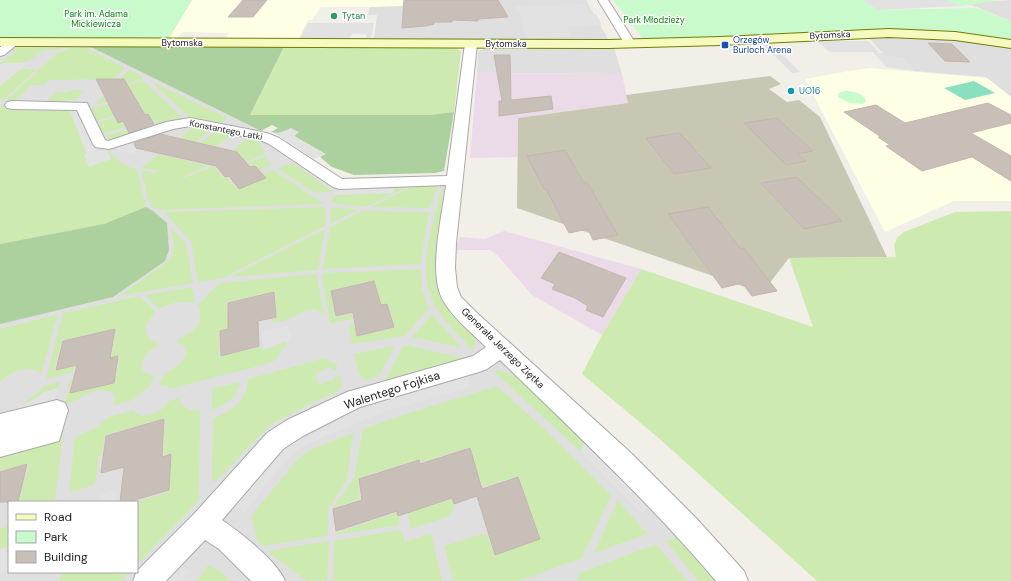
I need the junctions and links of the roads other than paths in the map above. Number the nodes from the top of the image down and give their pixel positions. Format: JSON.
{"nodes":[{"id":1,"x":603,"y":0,"type":"edge"},
{"id":2,"x":0,"y":42,"type":"edge"},
{"id":3,"x":14,"y":42,"type":"junction"},
{"id":4,"x":471,"y":44,"type":"junction"},
{"id":5,"x":630,"y":44,"type":"junction"},
{"id":6,"x":1011,"y":44,"type":"edge"},
{"id":7,"x":0,"y":53,"type":"edge"},
{"id":8,"x":12,"y":104,"type":"dead end"},
{"id":9,"x":455,"y":180,"type":"junction"},
{"id":10,"x":501,"y":348,"type":"junction"},
{"id":11,"x":0,"y":425,"type":"edge"},
{"id":12,"x":0,"y":446,"type":"edge"},
{"id":13,"x":203,"y":523,"type":"junction"},
{"id":14,"x":147,"y":581,"type":"edge"},
{"id":15,"x":271,"y":581,"type":"edge"},
{"id":16,"x":734,"y":581,"type":"edge"}],
"edges":[{"from":1,"to":5,"type":"street"},
{"from":2,"to":3,"type":"street","name":"Bytomska"},
{"from":3,"to":4,"type":"street","name":"Bytomska"},
{"from":3,"to":7,"type":"street"},
{"from":4,"to":5,"type":"street","name":"Bytomska"},
{"from":4,"to":9,"type":"street","name":"Generała Jerzego Ziętka"},
{"from":5,"to":6,"type":"street","name":"Bytomska"},
{"from":8,"to":9,"type":"street","name":"Konstantego Latki"},
{"from":9,"to":10,"type":"street","name":"Generała Jerzego Ziętka"},
{"from":10,"to":13,"type":"street","name":"Walentego Fojkisa"},
{"from":10,"to":16,"type":"street","name":"Generała Jerzego Ziętka"},
{"from":11,"to":12,"type":"street"},
{"from":13,"to":14,"type":"street","name":"Walentego Fojkisa"},
{"from":13,"to":15,"type":"street"}]}
